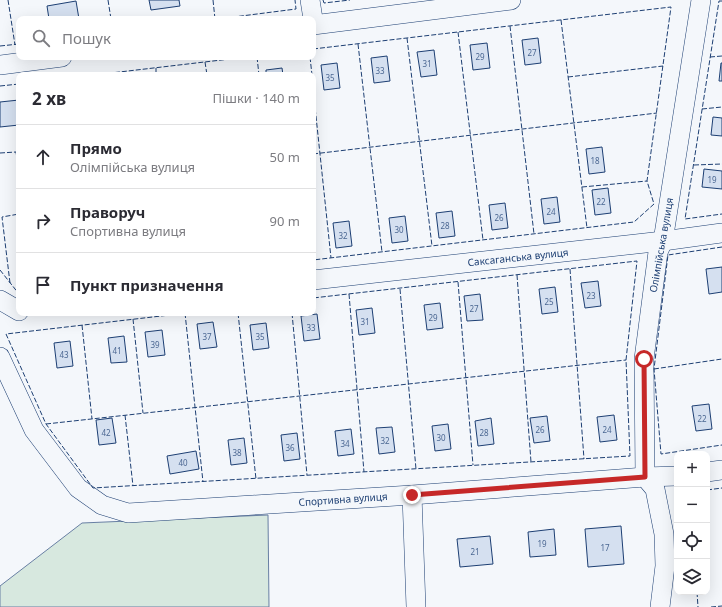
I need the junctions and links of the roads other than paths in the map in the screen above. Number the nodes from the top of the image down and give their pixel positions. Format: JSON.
{"nodes":[{"id":1,"x":310,"y":0,"type":"edge"},
{"id":2,"x":511,"y":0,"type":"edge"},
{"id":3,"x":701,"y":0,"type":"edge"},
{"id":4,"x":313,"y":16,"type":"edge"},
{"id":5,"x":316,"y":24,"type":"edge"},
{"id":6,"x":39,"y":60,"type":"edge"},
{"id":7,"x":0,"y":65,"type":"edge"},
{"id":8,"x":722,"y":233,"type":"edge"},
{"id":9,"x":663,"y":241,"type":"junction"},
{"id":10,"x":316,"y":280,"type":"edge"},
{"id":11,"x":0,"y":300,"type":"edge"},
{"id":12,"x":16,"y":309,"type":"edge"},
{"id":13,"x":0,"y":357,"type":"edge"},
{"id":14,"x":722,"y":470,"type":"edge"},
{"id":15,"x":710,"y":472,"type":"edge"},
{"id":16,"x":674,"y":476,"type":"edge"},
{"id":17,"x":645,"y":477,"type":"junction"},
{"id":18,"x":412,"y":495,"type":"junction"},
{"id":19,"x":416,"y":607,"type":"edge"},
{"id":20,"x":660,"y":607,"type":"edge"}],
"edges":[{"from":1,"to":4,"type":"street"},
{"from":2,"to":5,"type":"street"},
{"from":3,"to":9,"type":"street","name":"Олімпійська вулиця"},
{"from":6,"to":7,"type":"street"},
{"from":8,"to":9,"type":"street","name":"Саксаганська вулиця"},
{"from":9,"to":10,"type":"street","name":"Саксаганська вулиця"},
{"from":9,"to":17,"type":"street","name":"Олімпійська вулиця"},
{"from":11,"to":12,"type":"street"},
{"from":13,"to":18,"type":"street","name":"Спортивна вулиця"},
{"from":14,"to":15,"type":"street"},
{"from":16,"to":17,"type":"street","name":"Спортивна вулиця"},
{"from":17,"to":18,"type":"street","name":"Спортивна вулиця"},
{"from":17,"to":20,"type":"street"},
{"from":18,"to":19,"type":"street"}]}
